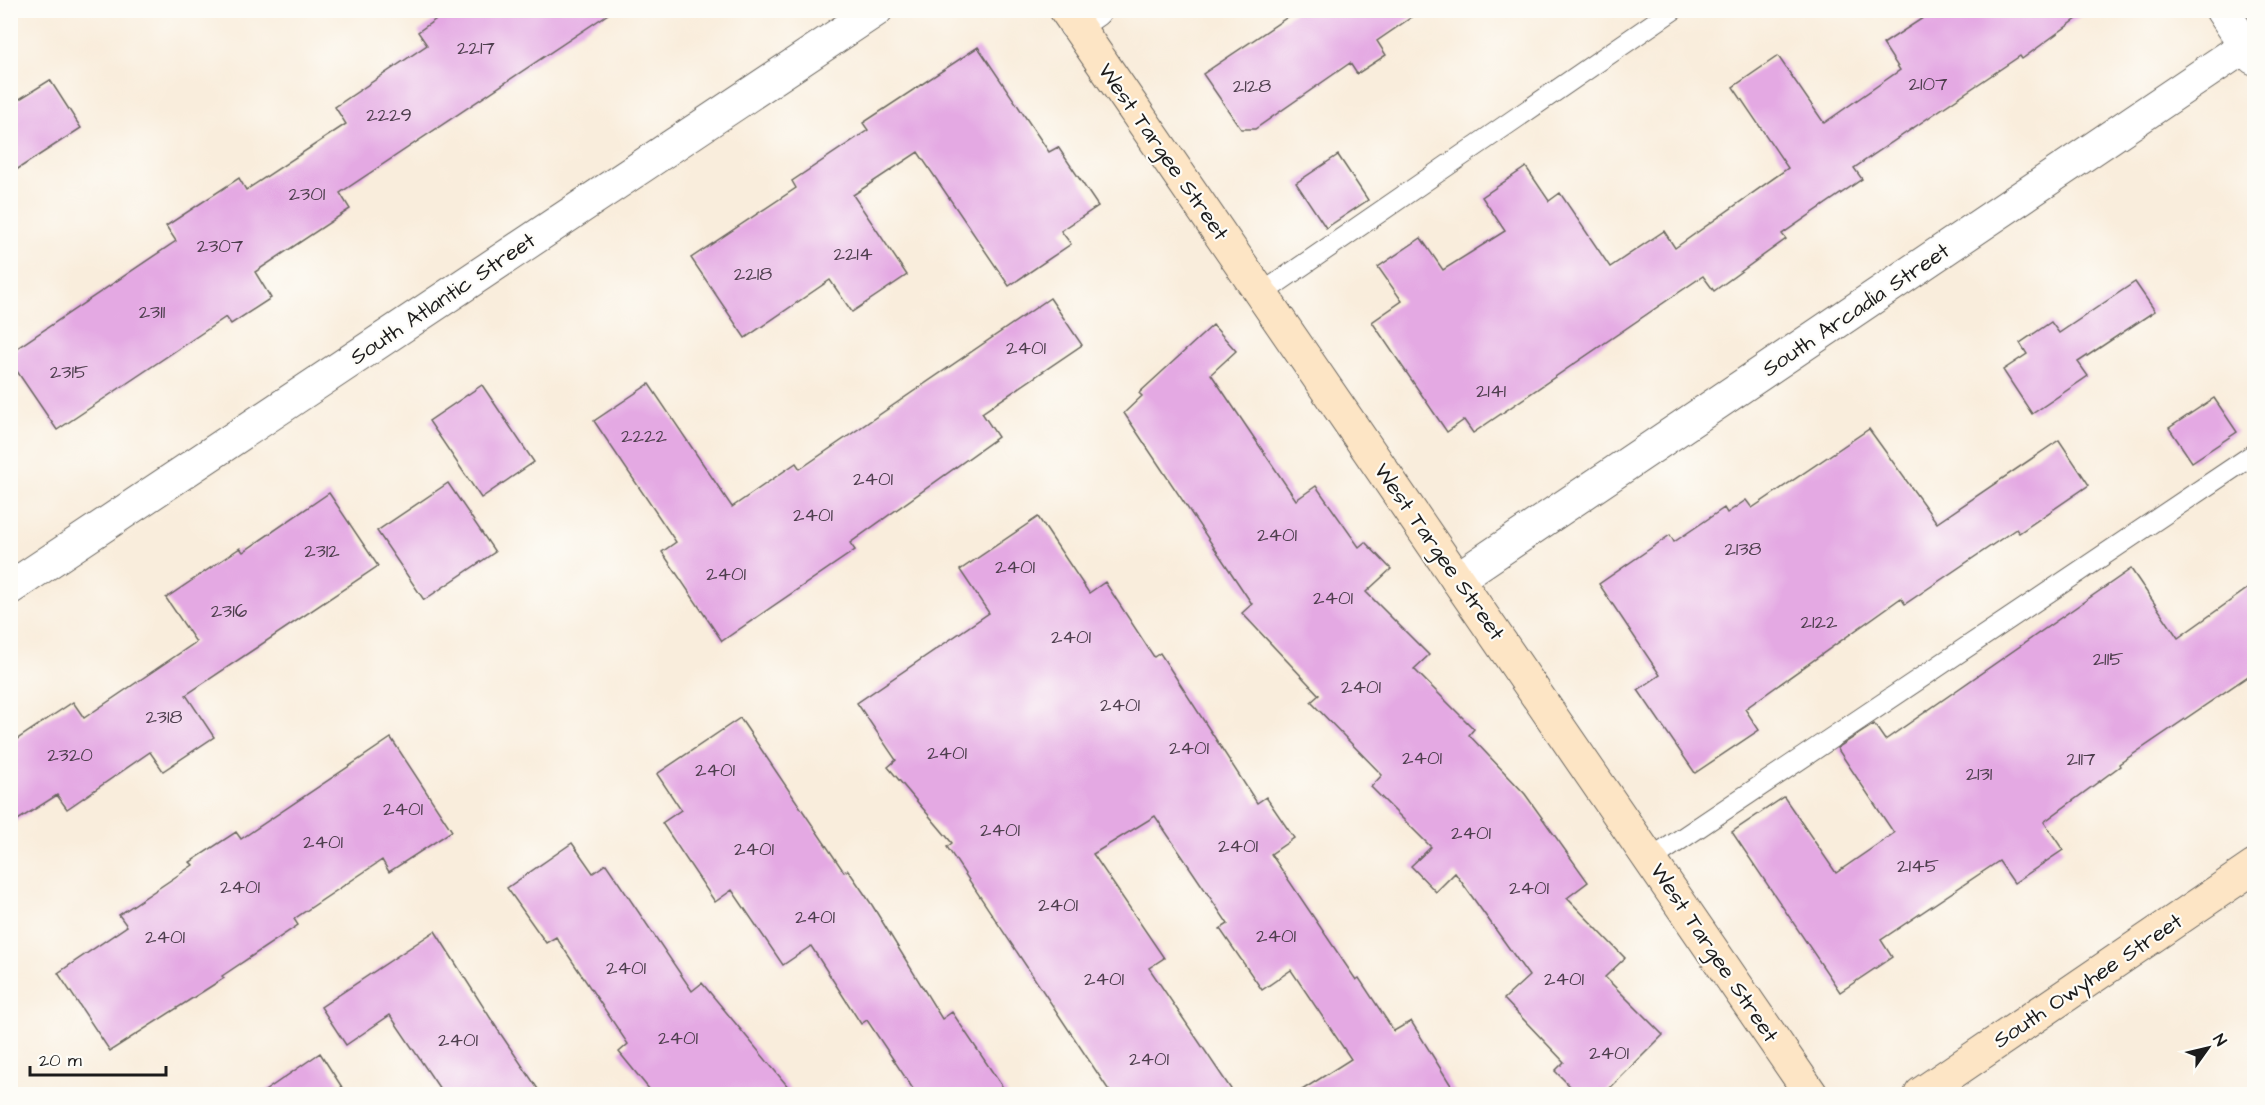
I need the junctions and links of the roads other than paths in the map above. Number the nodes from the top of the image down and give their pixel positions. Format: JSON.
{"nodes":[{"id":1,"x":876,"y":10,"type":"edge"},
{"id":2,"x":1673,"y":10,"type":"edge"},
{"id":3,"x":2222,"y":10,"type":"edge"},
{"id":4,"x":1079,"y":15,"type":"edge"},
{"id":5,"x":2252,"y":48,"type":"edge"},
{"id":6,"x":1261,"y":294,"type":"junction"},
{"id":7,"x":2254,"y":454,"type":"edge"},
{"id":8,"x":1457,"y":579,"type":"junction"},
{"id":9,"x":10,"y":588,"type":"edge"},
{"id":10,"x":1650,"y":860,"type":"junction"},
{"id":11,"x":2254,"y":867,"type":"edge"},
{"id":12,"x":1811,"y":1095,"type":"edge"},
{"id":13,"x":1922,"y":1095,"type":"edge"}],
"edges":[{"from":1,"to":9,"type":"street","name":"South Atlantic Street"},
{"from":2,"to":6,"type":"lane"},
{"from":3,"to":5,"type":"street"},
{"from":4,"to":6,"type":"street","name":"West Targee Street"},
{"from":5,"to":8,"type":"street","name":"South Arcadia Street"},
{"from":6,"to":8,"type":"street","name":"West Targee Street"},
{"from":7,"to":10,"type":"lane"},
{"from":8,"to":10,"type":"street","name":"West Targee Street"},
{"from":10,"to":12,"type":"street","name":"West Targee Street"},
{"from":11,"to":13,"type":"street","name":"South Owyhee Street"}]}
